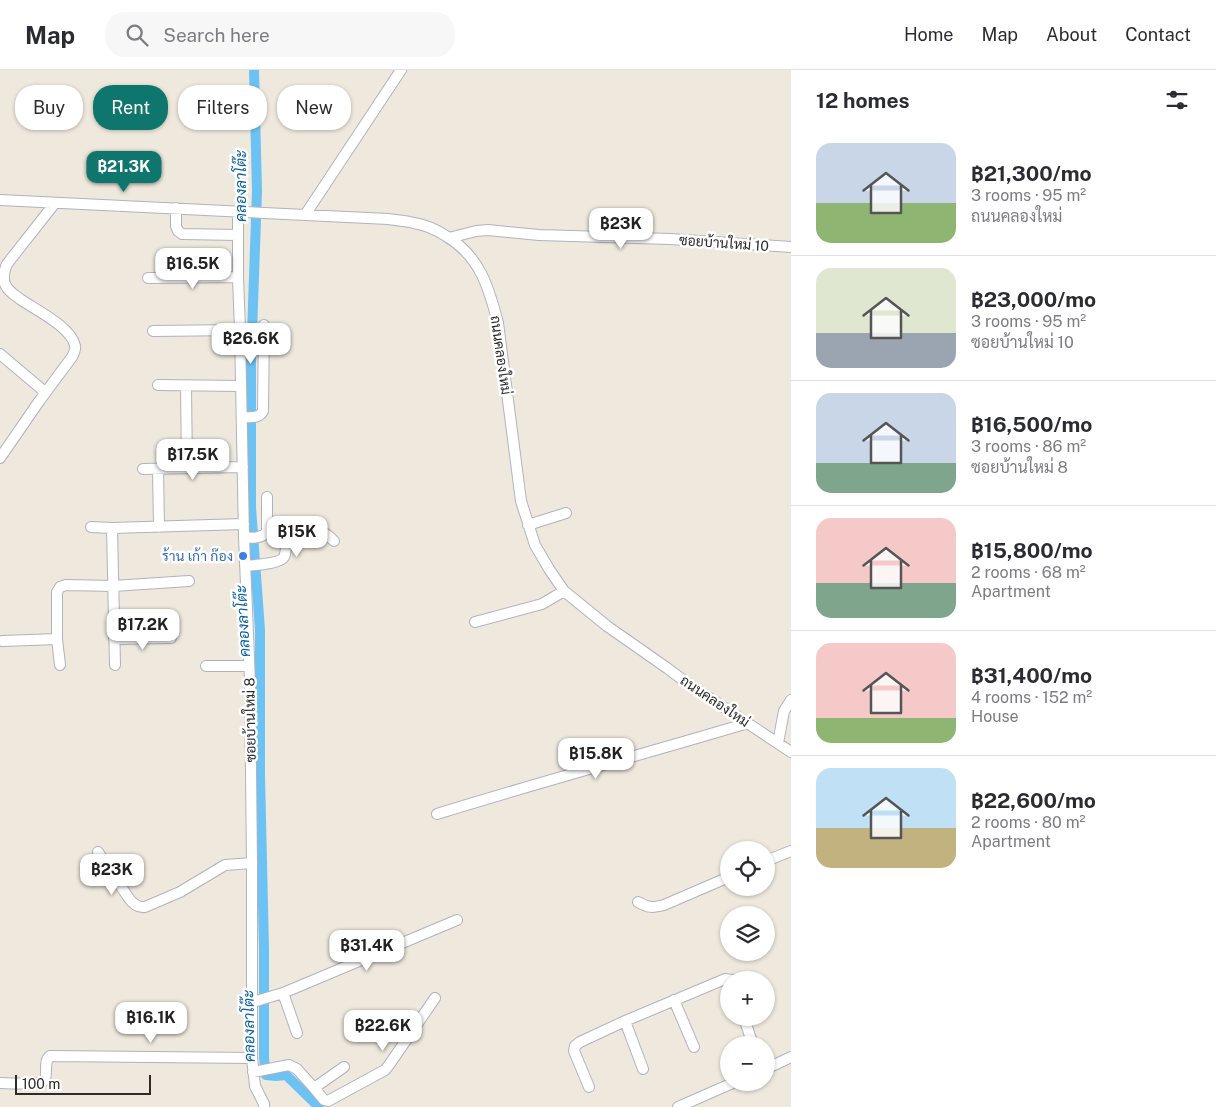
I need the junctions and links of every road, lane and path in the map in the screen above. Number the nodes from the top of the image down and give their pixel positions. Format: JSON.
{"nodes":[{"id":1,"x":401,"y":70,"type":"edge"},
{"id":2,"x":0,"y":200,"type":"edge"},
{"id":3,"x":55,"y":203,"type":"junction"},
{"id":4,"x":176,"y":208,"type":"junction"},
{"id":5,"x":242,"y":212,"type":"junction"},
{"id":6,"x":305,"y":215,"type":"junction"},
{"id":7,"x":238,"y":235,"type":"junction"},
{"id":8,"x":449,"y":238,"type":"junction"},
{"id":9,"x":791,"y":247,"type":"edge"},
{"id":10,"x":238,"y":277,"type":"junction"},
{"id":11,"x":148,"y":278,"type":"dead end"},
{"id":12,"x":264,"y":325,"type":"dead end"},
{"id":13,"x":240,"y":330,"type":"junction"},
{"id":14,"x":152,"y":331,"type":"dead end"},
{"id":15,"x":0,"y":354,"type":"edge"},
{"id":16,"x":158,"y":385,"type":"dead end"},
{"id":17,"x":186,"y":386,"type":"junction"},
{"id":18,"x":242,"y":386,"type":"junction"},
{"id":19,"x":45,"y":392,"type":"junction"},
{"id":20,"x":249,"y":417,"type":"junction"},
{"id":21,"x":0,"y":458,"type":"edge"},
{"id":22,"x":243,"y":467,"type":"junction"},
{"id":23,"x":187,"y":468,"type":"junction"},
{"id":24,"x":143,"y":469,"type":"dead end"},
{"id":25,"x":158,"y":469,"type":"junction"},
{"id":26,"x":267,"y":497,"type":"dead end"},
{"id":27,"x":566,"y":513,"type":"dead end"},
{"id":28,"x":244,"y":524,"type":"junction"},
{"id":29,"x":528,"y":525,"type":"junction"},
{"id":30,"x":91,"y":527,"type":"dead end"},
{"id":31,"x":159,"y":527,"type":"junction"},
{"id":32,"x":112,"y":528,"type":"junction"},
{"id":33,"x":250,"y":538,"type":"junction"},
{"id":34,"x":334,"y":541,"type":"dead end"},
{"id":35,"x":252,"y":565,"type":"junction"},
{"id":36,"x":189,"y":581,"type":"dead end"},
{"id":37,"x":113,"y":586,"type":"junction"},
{"id":38,"x":564,"y":591,"type":"junction"},
{"id":39,"x":476,"y":622,"type":"dead end"},
{"id":40,"x":171,"y":638,"type":"dead end"},
{"id":41,"x":57,"y":639,"type":"junction"},
{"id":42,"x":114,"y":639,"type":"junction"},
{"id":43,"x":2,"y":641,"type":"dead end"},
{"id":44,"x":60,"y":665,"type":"dead end"},
{"id":45,"x":115,"y":665,"type":"dead end"},
{"id":46,"x":206,"y":666,"type":"dead end"},
{"id":47,"x":248,"y":666,"type":"junction"},
{"id":48,"x":791,"y":700,"type":"edge"},
{"id":49,"x":748,"y":723,"type":"junction"},
{"id":50,"x":778,"y":743,"type":"junction"},
{"id":51,"x":791,"y":752,"type":"edge"},
{"id":52,"x":437,"y":814,"type":"dead end"},
{"id":53,"x":791,"y":851,"type":"edge"},
{"id":54,"x":98,"y":852,"type":"dead end"},
{"id":55,"x":775,"y":857,"type":"edge"},
{"id":56,"x":252,"y":863,"type":"junction"},
{"id":57,"x":720,"y":881,"type":"edge"},
{"id":58,"x":638,"y":902,"type":"dead end"},
{"id":59,"x":457,"y":920,"type":"dead end"},
{"id":60,"x":720,"y":981,"type":"edge"},
{"id":61,"x":283,"y":993,"type":"junction"},
{"id":62,"x":435,"y":998,"type":"dead end"},
{"id":63,"x":260,"y":1000,"type":"junction"},
{"id":64,"x":674,"y":1000,"type":"junction"},
{"id":65,"x":625,"y":1021,"type":"junction"},
{"id":66,"x":297,"y":1033,"type":"dead end"},
{"id":67,"x":694,"y":1047,"type":"dead end"},
{"id":68,"x":791,"y":1057,"type":"edge"},
{"id":69,"x":252,"y":1058,"type":"junction"},
{"id":70,"x":775,"y":1065,"type":"edge"},
{"id":71,"x":344,"y":1066,"type":"dead end"},
{"id":72,"x":643,"y":1069,"type":"dead end"},
{"id":73,"x":261,"y":1071,"type":"junction"},
{"id":74,"x":0,"y":1083,"type":"edge"},
{"id":75,"x":589,"y":1087,"type":"dead end"},
{"id":76,"x":314,"y":1088,"type":"junction"},
{"id":77,"x":720,"y":1089,"type":"edge"},
{"id":78,"x":264,"y":1107,"type":"edge"},
{"id":79,"x":678,"y":1107,"type":"edge"}],
"edges":[{"from":1,"to":6,"type":"street"},
{"from":2,"to":3,"type":"street","name":"ถนนคลองใหม่"},
{"from":3,"to":4,"type":"street","name":"ถนนคลองใหม่"},
{"from":3,"to":19,"type":"street"},
{"from":4,"to":5,"type":"street","name":"ถนนคลองใหม่"},
{"from":4,"to":7,"type":"street"},
{"from":5,"to":6,"type":"street","name":"ถนนคลองใหม่"},
{"from":5,"to":7,"type":"street","name":"ซอยบ้านใหม่ 8"},
{"from":6,"to":8,"type":"street","name":"ถนนคลองใหม่"},
{"from":7,"to":10,"type":"street","name":"ซอยบ้านใหม่ 8"},
{"from":8,"to":9,"type":"street","name":"ซอยบ้านใหม่ 10"},
{"from":8,"to":29,"type":"street","name":"ถนนคลองใหม่"},
{"from":10,"to":11,"type":"street"},
{"from":10,"to":13,"type":"street","name":"ซอยบ้านใหม่ 8"},
{"from":12,"to":20,"type":"street"},
{"from":13,"to":14,"type":"street"},
{"from":13,"to":18,"type":"street","name":"ซอยบ้านใหม่ 8"},
{"from":15,"to":19,"type":"street"},
{"from":16,"to":17,"type":"street"},
{"from":17,"to":18,"type":"street"},
{"from":17,"to":23,"type":"street"},
{"from":18,"to":20,"type":"street","name":"ซอยบ้านใหม่ 8"},
{"from":19,"to":21,"type":"street"},
{"from":20,"to":22,"type":"street","name":"ซอยบ้านใหม่ 8"},
{"from":22,"to":23,"type":"street"},
{"from":22,"to":28,"type":"street","name":"ซอยบ้านใหม่ 8"},
{"from":23,"to":25,"type":"street"},
{"from":24,"to":25,"type":"street"},
{"from":25,"to":31,"type":"street"},
{"from":26,"to":33,"type":"street"},
{"from":27,"to":29,"type":"street"},
{"from":28,"to":31,"type":"street"},
{"from":28,"to":33,"type":"street","name":"ซอยบ้านใหม่ 8"},
{"from":29,"to":38,"type":"street","name":"ถนนคลองใหม่"},
{"from":30,"to":32,"type":"street"},
{"from":31,"to":32,"type":"street"},
{"from":32,"to":37,"type":"street"},
{"from":33,"to":35,"type":"street","name":"ซอยบ้านใหม่ 8"},
{"from":34,"to":35,"type":"street"},
{"from":35,"to":47,"type":"street","name":"ซอยบ้านใหม่ 8"},
{"from":36,"to":37,"type":"street"},
{"from":37,"to":41,"type":"street"},
{"from":37,"to":42,"type":"street"},
{"from":38,"to":39,"type":"street"},
{"from":38,"to":49,"type":"street","name":"ถนนคลองใหม่"},
{"from":40,"to":42,"type":"street"},
{"from":41,"to":43,"type":"street"},
{"from":41,"to":44,"type":"street"},
{"from":42,"to":45,"type":"street"},
{"from":46,"to":47,"type":"street"},
{"from":47,"to":56,"type":"street","name":"ซอยบ้านใหม่ 8"},
{"from":48,"to":50,"type":"street"},
{"from":49,"to":50,"type":"street","name":"ถนนคลองใหม่"},
{"from":49,"to":52,"type":"street"},
{"from":50,"to":51,"type":"street","name":"ถนนคลองใหม่"},
{"from":53,"to":55,"type":"street"},
{"from":54,"to":56,"type":"street"},
{"from":56,"to":63,"type":"street","name":"ซอยบ้านใหม่ 8"},
{"from":57,"to":58,"type":"street"},
{"from":59,"to":61,"type":"street"},
{"from":60,"to":64,"type":"street"},
{"from":61,"to":63,"type":"street"},
{"from":61,"to":66,"type":"street"},
{"from":62,"to":76,"type":"street"},
{"from":63,"to":69,"type":"street","name":"ซอยบ้านใหม่ 8"},
{"from":64,"to":65,"type":"street"},
{"from":64,"to":67,"type":"street"},
{"from":65,"to":72,"type":"street"},
{"from":65,"to":75,"type":"street"},
{"from":68,"to":70,"type":"street"},
{"from":69,"to":73,"type":"street","name":"ซอยบ้านใหม่ 8"},
{"from":69,"to":74,"type":"street"},
{"from":71,"to":76,"type":"street"},
{"from":73,"to":76,"type":"street"},
{"from":73,"to":78,"type":"street","name":"ซอยบ้านใหม่ 8"},
{"from":77,"to":79,"type":"street"}]}
